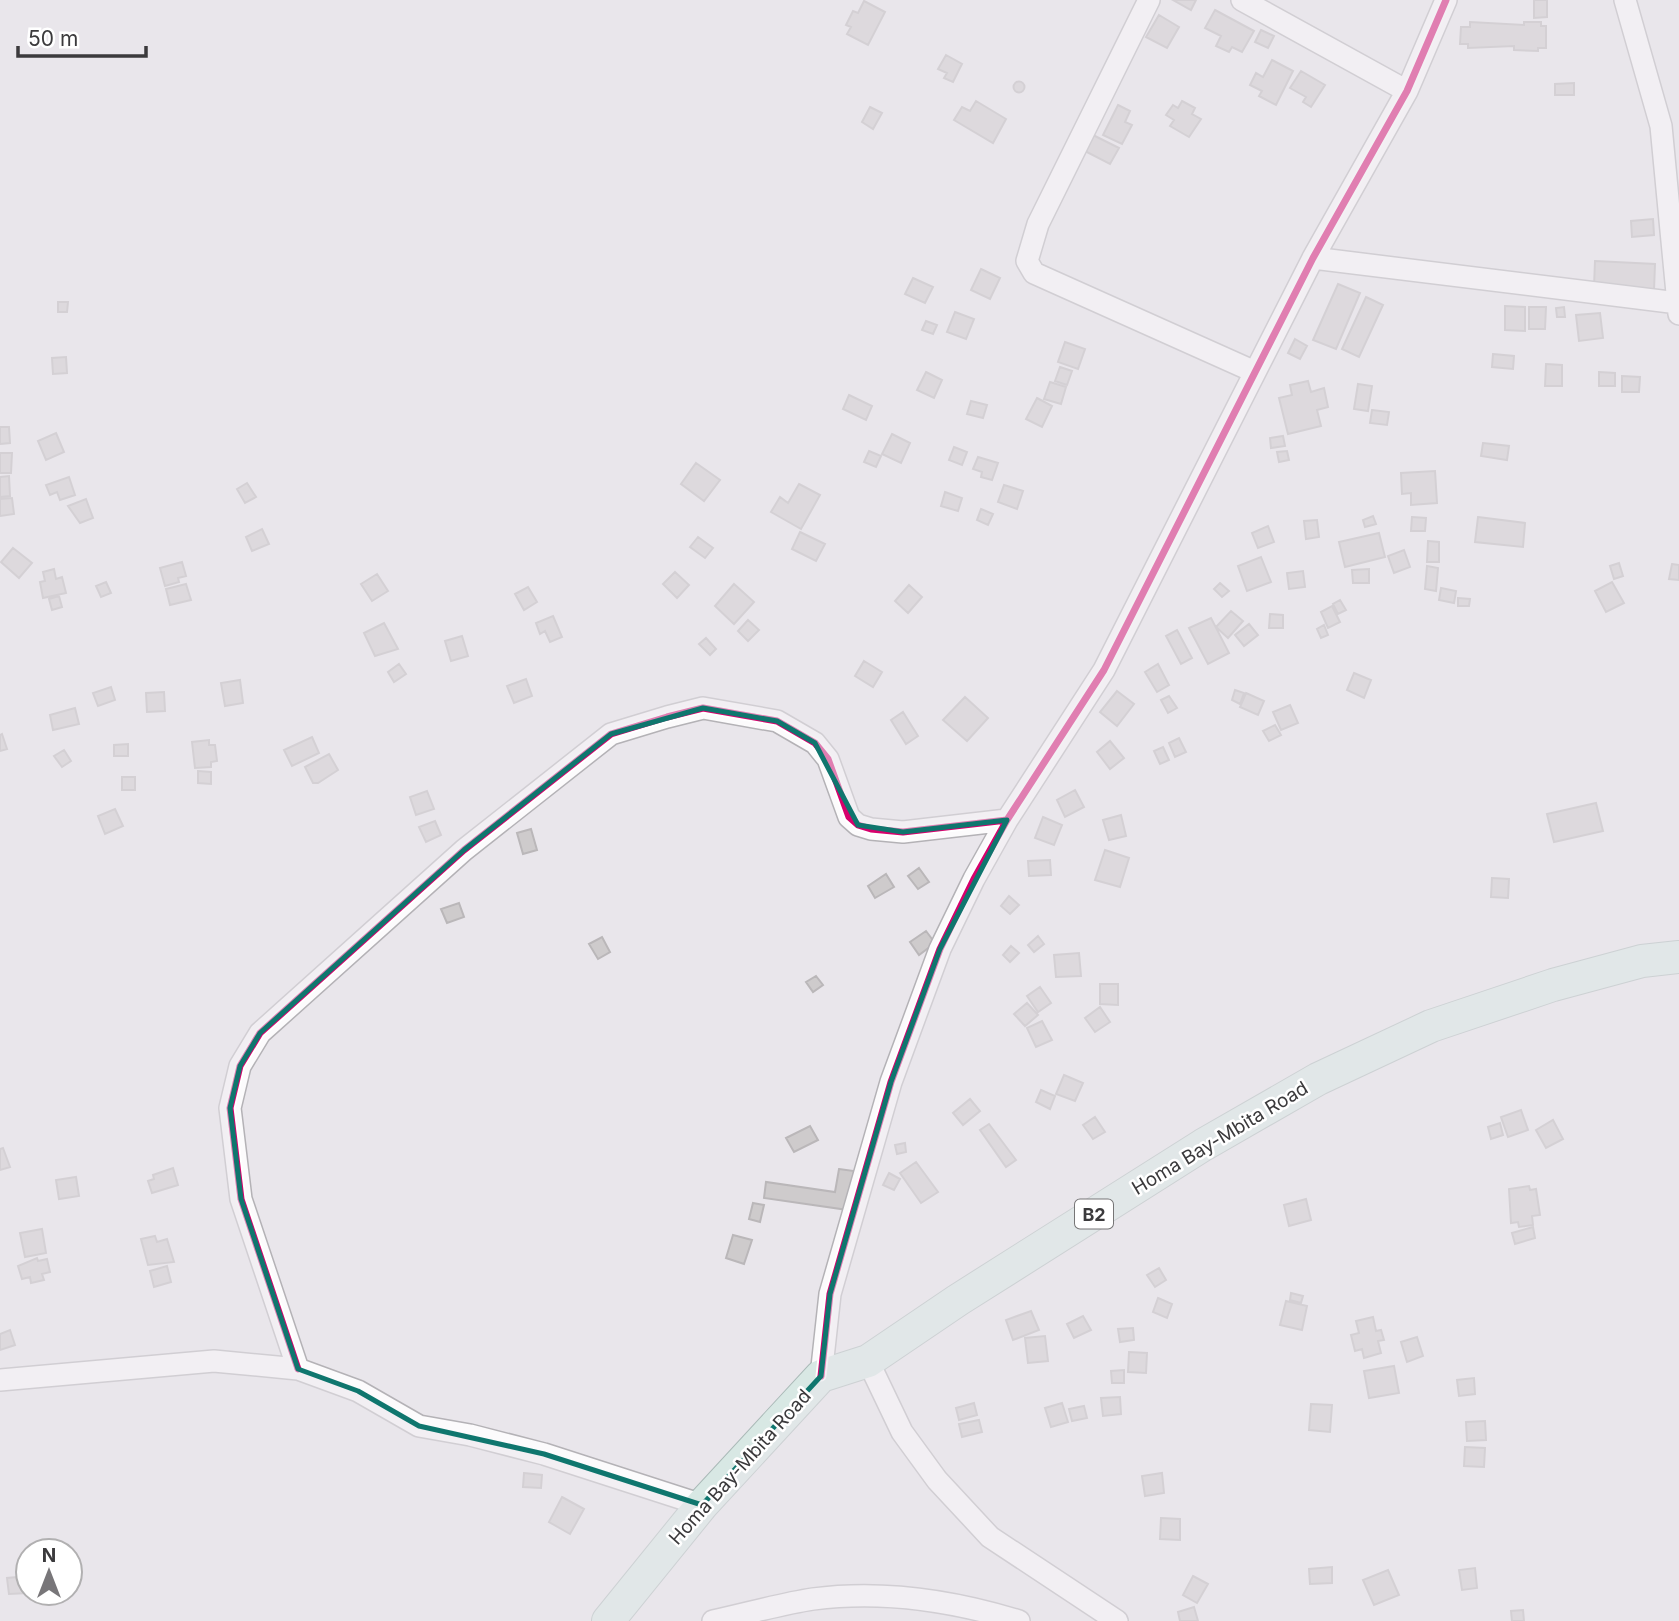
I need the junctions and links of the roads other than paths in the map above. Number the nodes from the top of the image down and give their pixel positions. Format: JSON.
{"nodes":[{"id":1,"x":1149,"y":0,"type":"edge"},
{"id":2,"x":1242,"y":0,"type":"edge"},
{"id":3,"x":1446,"y":0,"type":"edge"},
{"id":4,"x":1625,"y":0,"type":"edge"},
{"id":5,"x":1407,"y":91,"type":"junction"},
{"id":6,"x":1313,"y":258,"type":"junction"},
{"id":7,"x":1678,"y":310,"type":"edge"},
{"id":8,"x":1255,"y":372,"type":"junction"},
{"id":9,"x":1007,"y":820,"type":"junction"},
{"id":10,"x":1679,"y":957,"type":"edge"},
{"id":11,"x":868,"y":1361,"type":"junction"},
{"id":12,"x":298,"y":1369,"type":"junction"},
{"id":13,"x":821,"y":1376,"type":"junction"},
{"id":14,"x":0,"y":1380,"type":"edge"},
{"id":15,"x":702,"y":1505,"type":"junction"},
{"id":16,"x":608,"y":1621,"type":"edge"},
{"id":17,"x":713,"y":1621,"type":"edge"},
{"id":18,"x":1019,"y":1621,"type":"edge"},
{"id":19,"x":1116,"y":1621,"type":"edge"}],
"edges":[{"from":1,"to":8,"type":"street"},
{"from":2,"to":5,"type":"street"},
{"from":3,"to":5,"type":"street"},
{"from":4,"to":7,"type":"street"},
{"from":5,"to":6,"type":"street"},
{"from":6,"to":7,"type":"street"},
{"from":6,"to":8,"type":"street"},
{"from":8,"to":9,"type":"street"},
{"from":9,"to":12,"type":"street"},
{"from":9,"to":13,"type":"street"},
{"from":10,"to":11,"type":"highway","name":"Homa Bay-Mbita Road","number":"B2"},
{"from":11,"to":13,"type":"highway","name":"Homa Bay-Mbita Road","number":"B2"},
{"from":11,"to":19,"type":"street"},
{"from":12,"to":14,"type":"street"},
{"from":12,"to":15,"type":"street"},
{"from":13,"to":15,"type":"highway","name":"Homa Bay-Mbita Road","number":"B2"},
{"from":15,"to":16,"type":"highway","name":"Homa Bay-Mbita Road","number":"B2"},
{"from":17,"to":18,"type":"street"}]}
